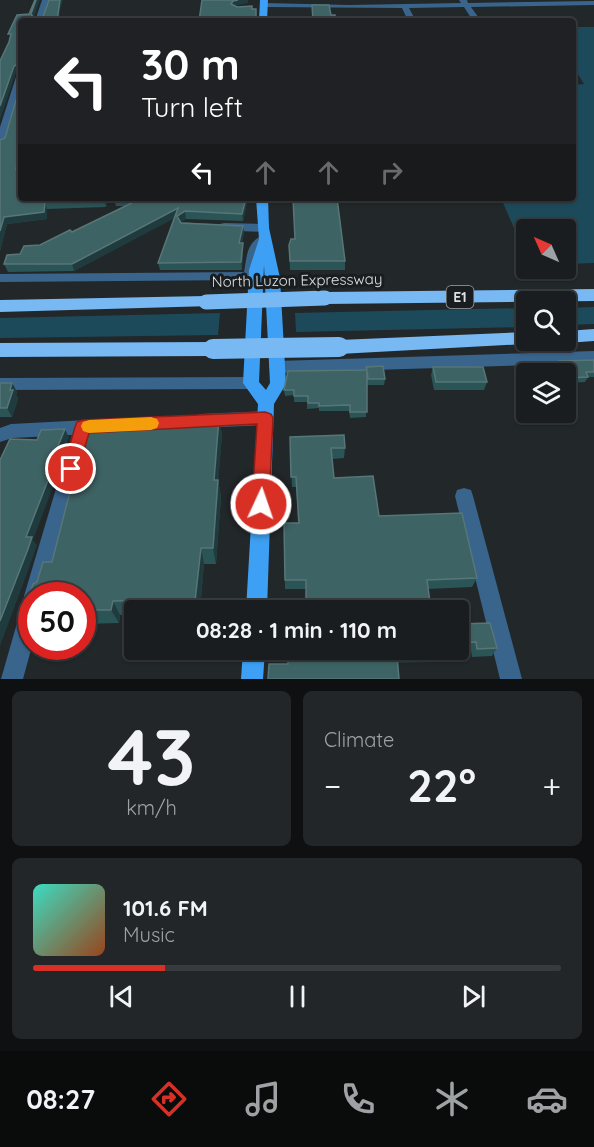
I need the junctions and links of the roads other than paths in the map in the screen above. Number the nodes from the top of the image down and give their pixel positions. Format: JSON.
{"nodes":[{"id":1,"x":46,"y":0,"type":"edge"},
{"id":2,"x":464,"y":2,"type":"edge"},
{"id":3,"x":594,"y":3,"type":"edge"},
{"id":4,"x":264,"y":6,"type":"edge"},
{"id":5,"x":349,"y":7,"type":"edge"},
{"id":6,"x":405,"y":7,"type":"junction"},
{"id":7,"x":253,"y":8,"type":"edge"},
{"id":8,"x":40,"y":18,"type":"edge"},
{"id":9,"x":410,"y":18,"type":"edge"},
{"id":10,"x":475,"y":18,"type":"edge"},
{"id":11,"x":0,"y":106,"type":"edge"},
{"id":12,"x":16,"y":106,"type":"edge"},
{"id":13,"x":0,"y":144,"type":"edge"},
{"id":14,"x":262,"y":201,"type":"edge"},
{"id":15,"x":215,"y":226,"type":"edge"},
{"id":16,"x":263,"y":234,"type":"junction"},
{"id":17,"x":0,"y":278,"type":"edge"},
{"id":18,"x":594,"y":295,"type":"edge"},
{"id":19,"x":0,"y":306,"type":"edge"},
{"id":20,"x":594,"y":335,"type":"edge"},
{"id":21,"x":576,"y":336,"type":"edge"},
{"id":22,"x":516,"y":338,"type":"edge"},
{"id":23,"x":0,"y":350,"type":"edge"},
{"id":24,"x":594,"y":357,"type":"edge"},
{"id":25,"x":277,"y":367,"type":"junction"},
{"id":26,"x":0,"y":384,"type":"edge"},
{"id":27,"x":251,"y":384,"type":"junction"},
{"id":28,"x":266,"y":411,"type":"junction"},
{"id":29,"x":185,"y":422,"type":"edge"},
{"id":30,"x":129,"y":425,"type":"edge"},
{"id":31,"x":83,"y":427,"type":"junction"},
{"id":32,"x":0,"y":435,"type":"edge"},
{"id":33,"x":464,"y":496,"type":"dead end"},
{"id":34,"x":39,"y":582,"type":"edge"},
{"id":35,"x":257,"y":600,"type":"edge"},
{"id":36,"x":18,"y":658,"type":"edge"},
{"id":37,"x":253,"y":660,"type":"edge"},
{"id":38,"x":12,"y":679,"type":"edge"},
{"id":39,"x":252,"y":679,"type":"edge"},
{"id":40,"x":511,"y":679,"type":"edge"}],
"edges":[{"from":1,"to":8,"type":"street"},
{"from":2,"to":3,"type":"street"},
{"from":2,"to":6,"type":"street"},
{"from":2,"to":10,"type":"street"},
{"from":4,"to":5,"type":"street"},
{"from":4,"to":7,"type":"street"},
{"from":5,"to":6,"type":"street"},
{"from":6,"to":9,"type":"street"},
{"from":11,"to":12,"type":"street"},
{"from":12,"to":13,"type":"street"},
{"from":14,"to":16,"type":"main road"},
{"from":15,"to":16,"type":"street"},
{"from":16,"to":17,"type":"street"},
{"from":16,"to":25,"type":"main road"},
{"from":16,"to":27,"type":"main road"},
{"from":18,"to":19,"type":"highway","name":"North Luzon Expressway","number":"E1","bridge":true},
{"from":20,"to":21,"type":"highway"},
{"from":22,"to":23,"type":"highway","bridge":true},
{"from":24,"to":25,"type":"street"},
{"from":25,"to":28,"type":"main road"},
{"from":26,"to":27,"type":"street"},
{"from":27,"to":28,"type":"main road"},
{"from":28,"to":29,"type":"street"},
{"from":28,"to":35,"type":"main road"},
{"from":30,"to":31,"type":"street"},
{"from":31,"to":32,"type":"street"},
{"from":31,"to":34,"type":"street"},
{"from":33,"to":40,"type":"street"},
{"from":36,"to":38,"type":"street"},
{"from":37,"to":39,"type":"main road"}]}
